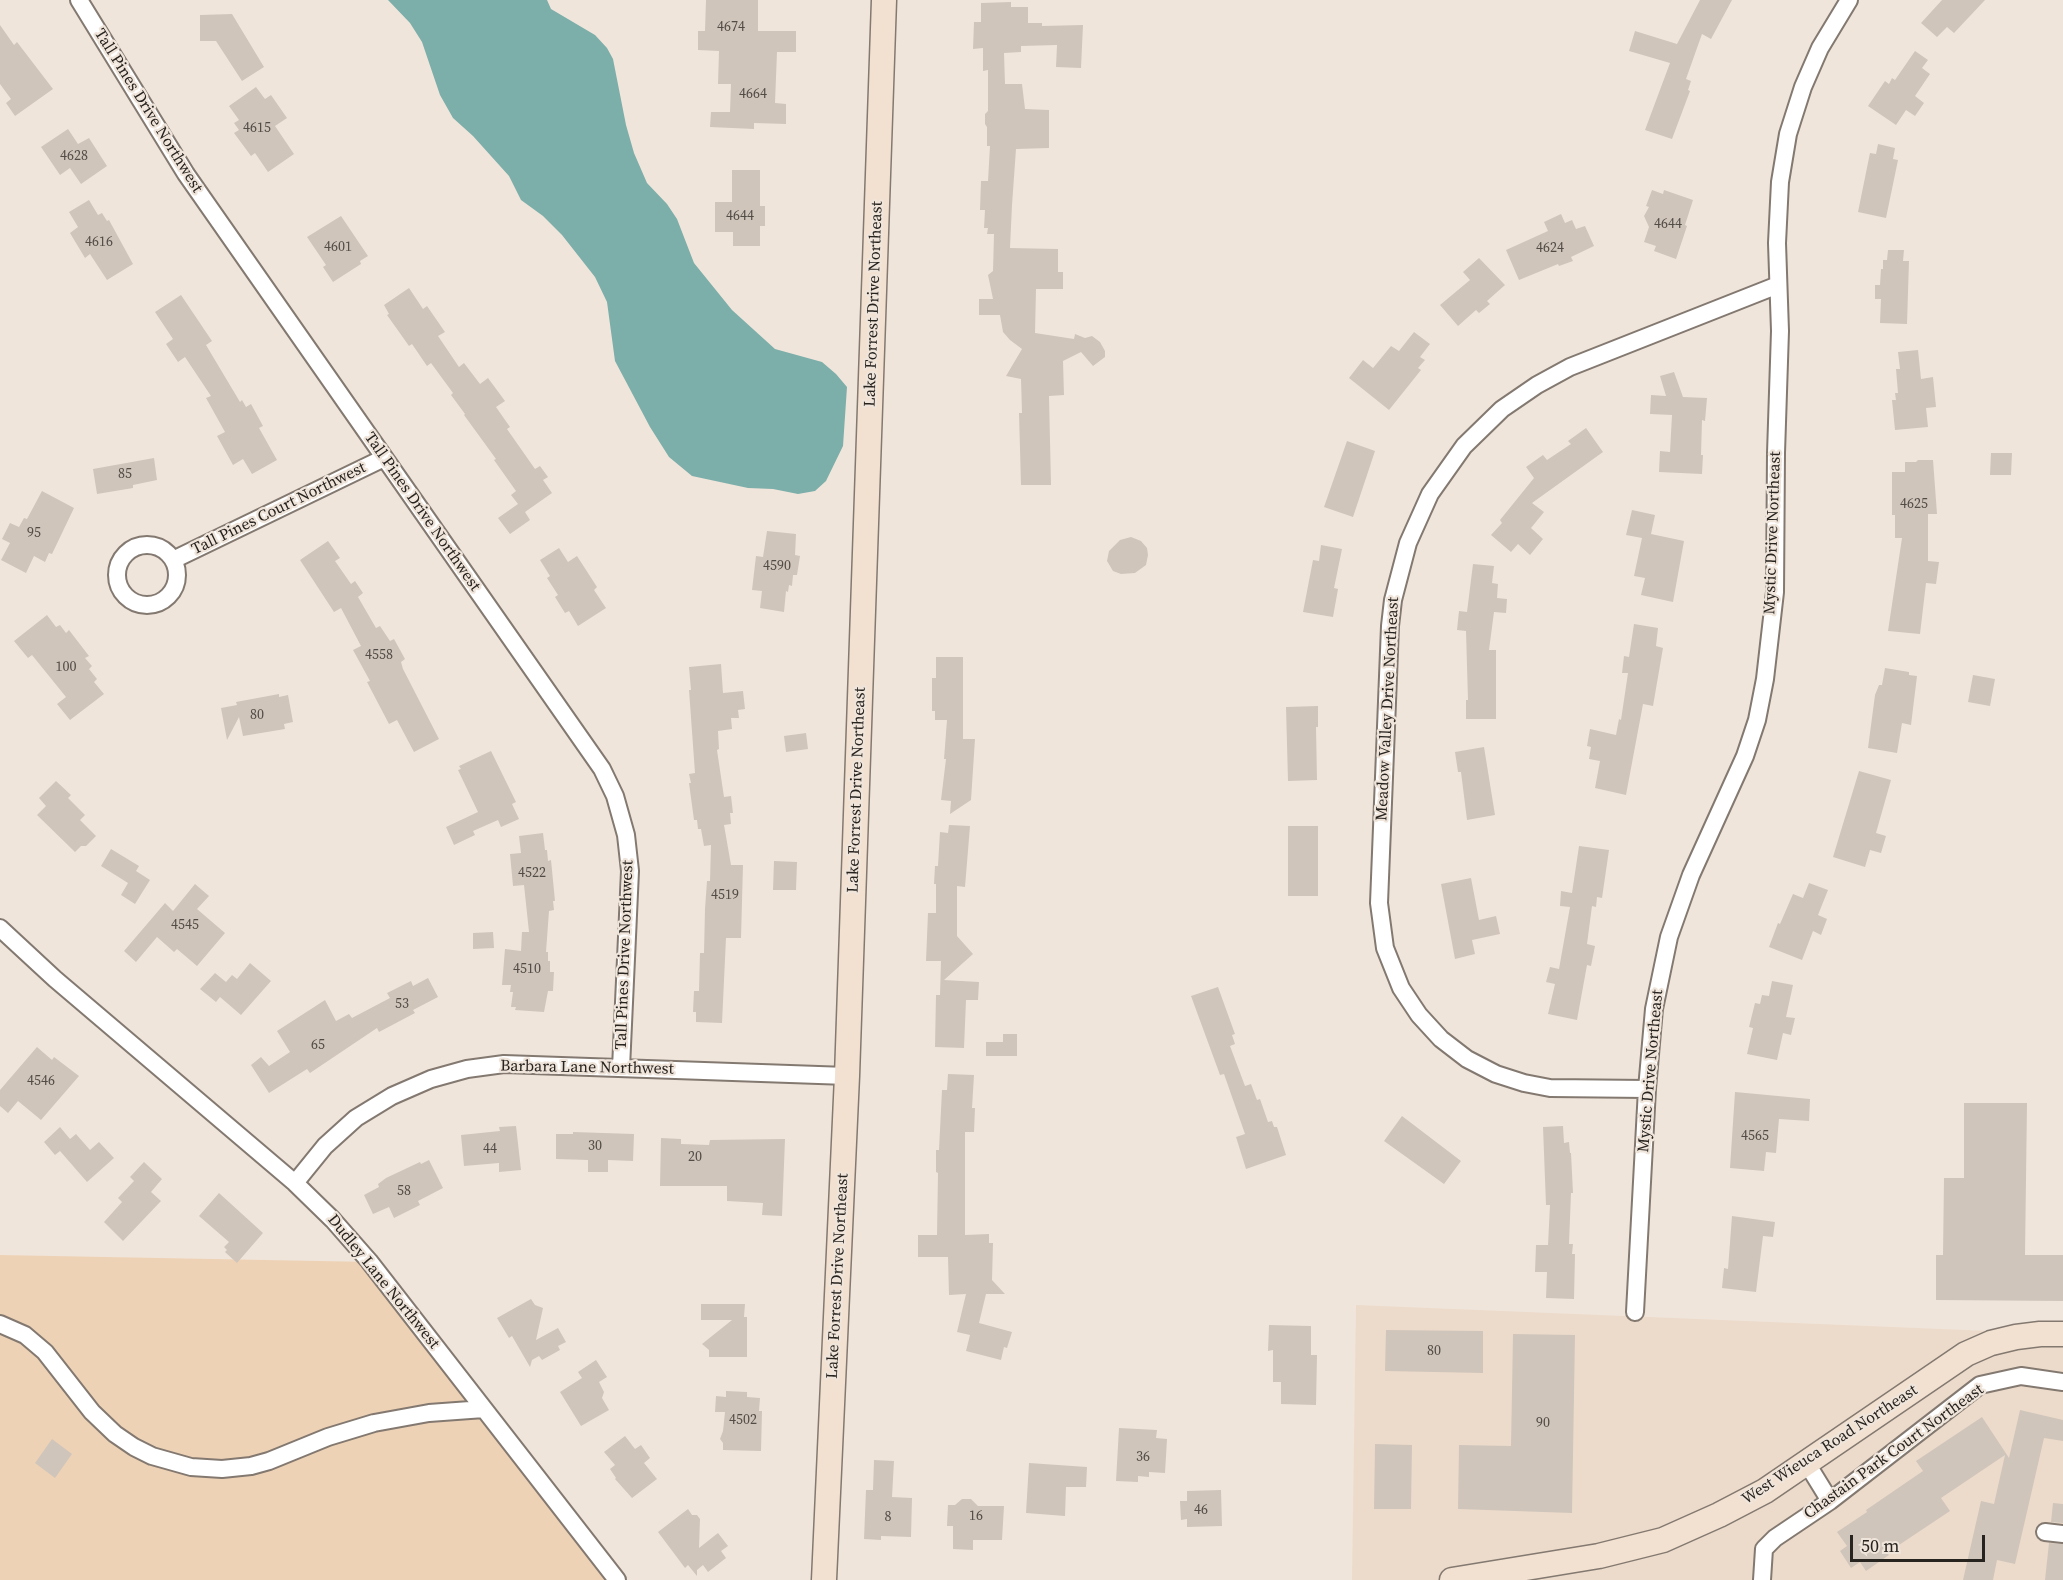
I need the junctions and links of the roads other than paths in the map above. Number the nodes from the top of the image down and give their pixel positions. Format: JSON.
{"nodes":[{"id":1,"x":79,"y":0,"type":"edge"},
{"id":2,"x":884,"y":0,"type":"edge"},
{"id":3,"x":1849,"y":0,"type":"edge"},
{"id":4,"x":1778,"y":285,"type":"junction"},
{"id":5,"x":384,"y":458,"type":"junction"},
{"id":6,"x":174,"y":560,"type":"dead end"},
{"id":7,"x":0,"y":928,"type":"edge"},
{"id":8,"x":621,"y":1068,"type":"junction"},
{"id":9,"x":847,"y":1076,"type":"junction"},
{"id":10,"x":1647,"y":1089,"type":"junction"},
{"id":11,"x":295,"y":1183,"type":"junction"},
{"id":12,"x":1635,"y":1312,"type":"dead end"},
{"id":13,"x":0,"y":1324,"type":"edge"},
{"id":14,"x":2063,"y":1334,"type":"edge"},
{"id":15,"x":2063,"y":1382,"type":"edge"},
{"id":16,"x":484,"y":1409,"type":"junction"},
{"id":17,"x":1806,"y":1462,"type":"junction"},
{"id":18,"x":1830,"y":1501,"type":"junction"},
{"id":19,"x":2045,"y":1532,"type":"dead end"},
{"id":20,"x":2063,"y":1534,"type":"edge"},
{"id":21,"x":617,"y":1580,"type":"edge"},
{"id":22,"x":824,"y":1580,"type":"edge"},
{"id":23,"x":1452,"y":1580,"type":"edge"},
{"id":24,"x":1762,"y":1580,"type":"edge"}],
"edges":[{"from":1,"to":5,"type":"street","name":"Tall Pines Drive Northwest"},
{"from":2,"to":9,"type":"street","name":"Lake Forrest Drive Northeast"},
{"from":3,"to":4,"type":"street","name":"Mystic Drive Northeast"},
{"from":4,"to":10,"type":"street","name":"Mystic Drive Northeast"},
{"from":4,"to":10,"type":"street","name":"Meadow Valley Drive Northeast"},
{"from":5,"to":6,"type":"street","name":"Tall Pines Court Northwest"},
{"from":5,"to":8,"type":"street","name":"Tall Pines Drive Northwest"},
{"from":7,"to":11,"type":"street","name":"Dudley Lane Northwest"},
{"from":8,"to":9,"type":"street","name":"Barbara Lane Northwest"},
{"from":8,"to":11,"type":"street","name":"Barbara Lane Northwest"},
{"from":9,"to":22,"type":"street","name":"Lake Forrest Drive Northeast"},
{"from":10,"to":12,"type":"street","name":"Mystic Drive Northeast"},
{"from":11,"to":16,"type":"street","name":"Dudley Lane Northwest"},
{"from":13,"to":16,"type":"street"},
{"from":14,"to":17,"type":"street","name":"West Wieuca Road Northeast"},
{"from":15,"to":18,"type":"street","name":"Chastain Park Court Northeast"},
{"from":16,"to":21,"type":"street","name":"Dudley Lane Northwest"},
{"from":17,"to":18,"type":"street"},
{"from":17,"to":23,"type":"street","name":"West Wieuca Road Northeast"},
{"from":18,"to":24,"type":"street","name":"Chastain Park Court Northeast"},
{"from":19,"to":20,"type":"street"}]}
